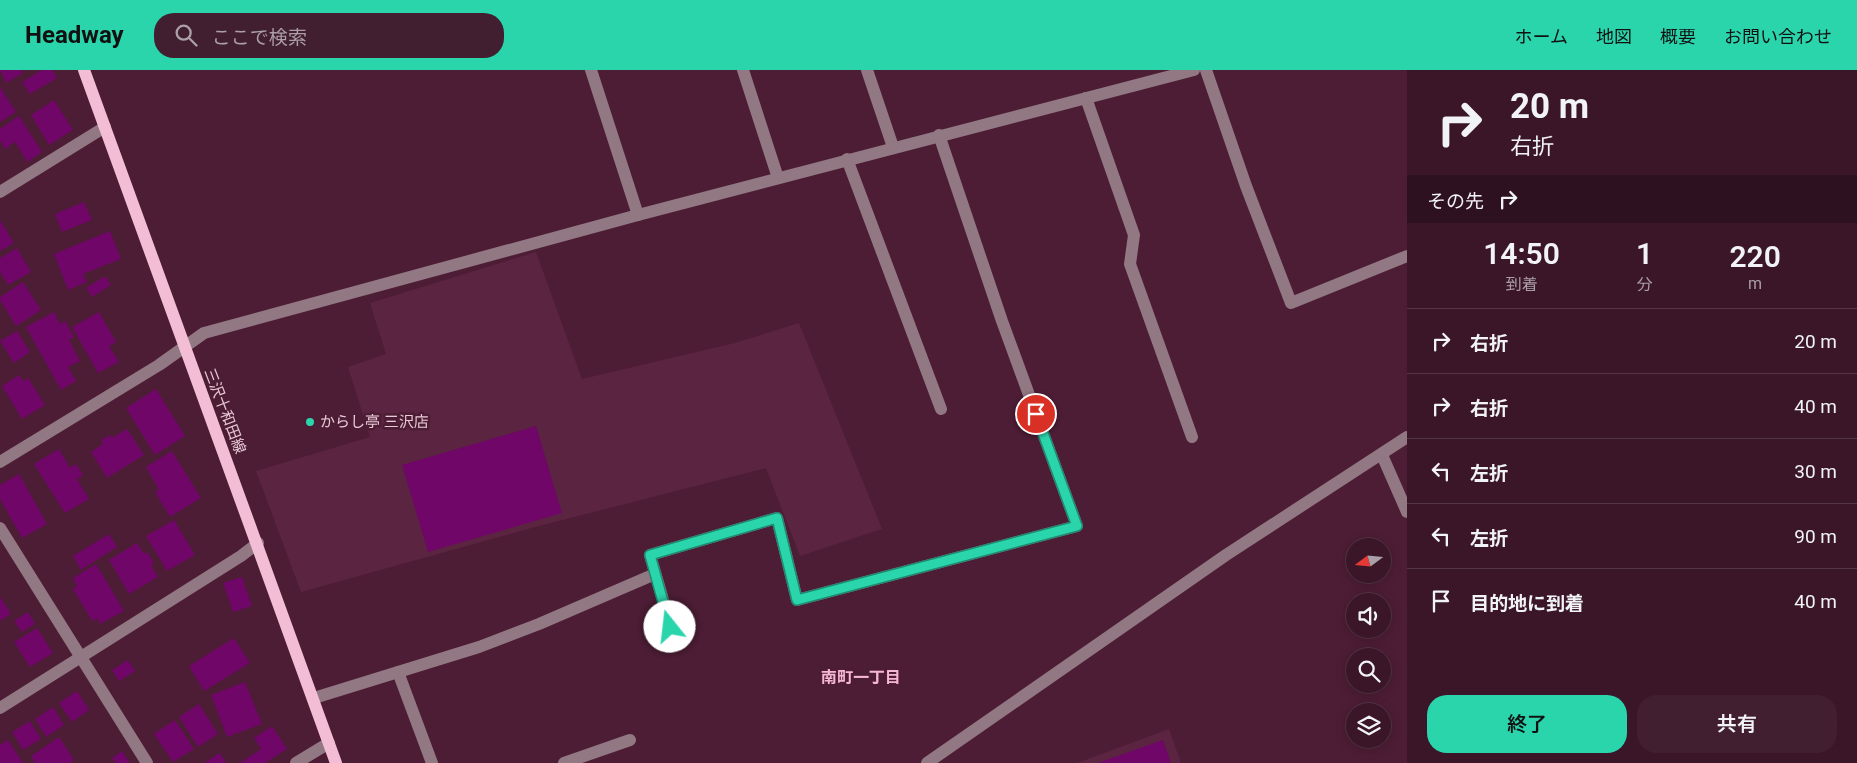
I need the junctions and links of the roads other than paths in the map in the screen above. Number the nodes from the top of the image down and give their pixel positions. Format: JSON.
{"nodes":[{"id":1,"x":84,"y":70,"type":"edge"},
{"id":2,"x":591,"y":70,"type":"edge"},
{"id":3,"x":743,"y":70,"type":"edge"},
{"id":4,"x":867,"y":70,"type":"edge"},
{"id":5,"x":1194,"y":70,"type":"edge"},
{"id":6,"x":1206,"y":70,"type":"edge"},
{"id":7,"x":1086,"y":98,"type":"junction"},
{"id":8,"x":105,"y":127,"type":"junction"},
{"id":9,"x":939,"y":135,"type":"junction"},
{"id":10,"x":893,"y":147,"type":"junction"},
{"id":11,"x":847,"y":159,"type":"junction"},
{"id":12,"x":778,"y":178,"type":"junction"},
{"id":13,"x":0,"y":192,"type":"edge"},
{"id":14,"x":638,"y":214,"type":"junction"},
{"id":15,"x":1407,"y":256,"type":"edge"},
{"id":16,"x":184,"y":348,"type":"junction"},
{"id":17,"x":941,"y":409,"type":"dead end"},
{"id":18,"x":1192,"y":437,"type":"dead end"},
{"id":19,"x":1407,"y":437,"type":"edge"},
{"id":20,"x":1382,"y":455,"type":"junction"},
{"id":21,"x":0,"y":462,"type":"edge"},
{"id":22,"x":1407,"y":512,"type":"edge"},
{"id":23,"x":0,"y":528,"type":"edge"},
{"id":24,"x":258,"y":543,"type":"junction"},
{"id":25,"x":655,"y":574,"type":"junction"},
{"id":26,"x":676,"y":645,"type":"dead end"},
{"id":27,"x":80,"y":658,"type":"junction"},
{"id":28,"x":398,"y":672,"type":"junction"},
{"id":29,"x":314,"y":698,"type":"junction"},
{"id":30,"x":0,"y":708,"type":"edge"},
{"id":31,"x":630,"y":740,"type":"dead end"},
{"id":32,"x":329,"y":744,"type":"junction"},
{"id":33,"x":147,"y":763,"type":"edge"},
{"id":34,"x":296,"y":763,"type":"edge"},
{"id":35,"x":336,"y":763,"type":"edge"},
{"id":36,"x":432,"y":763,"type":"edge"},
{"id":37,"x":564,"y":763,"type":"edge"},
{"id":38,"x":927,"y":763,"type":"edge"}],
"edges":[{"from":1,"to":8,"type":"main road","name":"三沢十和田線"},
{"from":2,"to":14,"type":"street"},
{"from":3,"to":12,"type":"street"},
{"from":4,"to":10,"type":"street"},
{"from":5,"to":7,"type":"street"},
{"from":6,"to":15,"type":"street"},
{"from":7,"to":9,"type":"street"},
{"from":7,"to":18,"type":"street"},
{"from":8,"to":13,"type":"street"},
{"from":8,"to":16,"type":"main road","name":"三沢十和田線"},
{"from":9,"to":10,"type":"street"},
{"from":9,"to":25,"type":"street"},
{"from":10,"to":11,"type":"street"},
{"from":11,"to":12,"type":"street"},
{"from":11,"to":17,"type":"street"},
{"from":12,"to":14,"type":"street"},
{"from":14,"to":16,"type":"street"},
{"from":16,"to":21,"type":"street"},
{"from":16,"to":24,"type":"main road","name":"三沢十和田線"},
{"from":19,"to":20,"type":"street"},
{"from":20,"to":22,"type":"street"},
{"from":20,"to":38,"type":"street"},
{"from":23,"to":27,"type":"street"},
{"from":24,"to":27,"type":"street"},
{"from":24,"to":29,"type":"main road","name":"三沢十和田線"},
{"from":25,"to":26,"type":"street"},
{"from":25,"to":28,"type":"street"},
{"from":27,"to":30,"type":"street"},
{"from":27,"to":33,"type":"street"},
{"from":28,"to":29,"type":"street"},
{"from":28,"to":36,"type":"street"},
{"from":29,"to":32,"type":"main road","name":"三沢十和田線"},
{"from":31,"to":37,"type":"street"},
{"from":32,"to":34,"type":"street"},
{"from":32,"to":35,"type":"main road","name":"三沢十和田線"}]}
